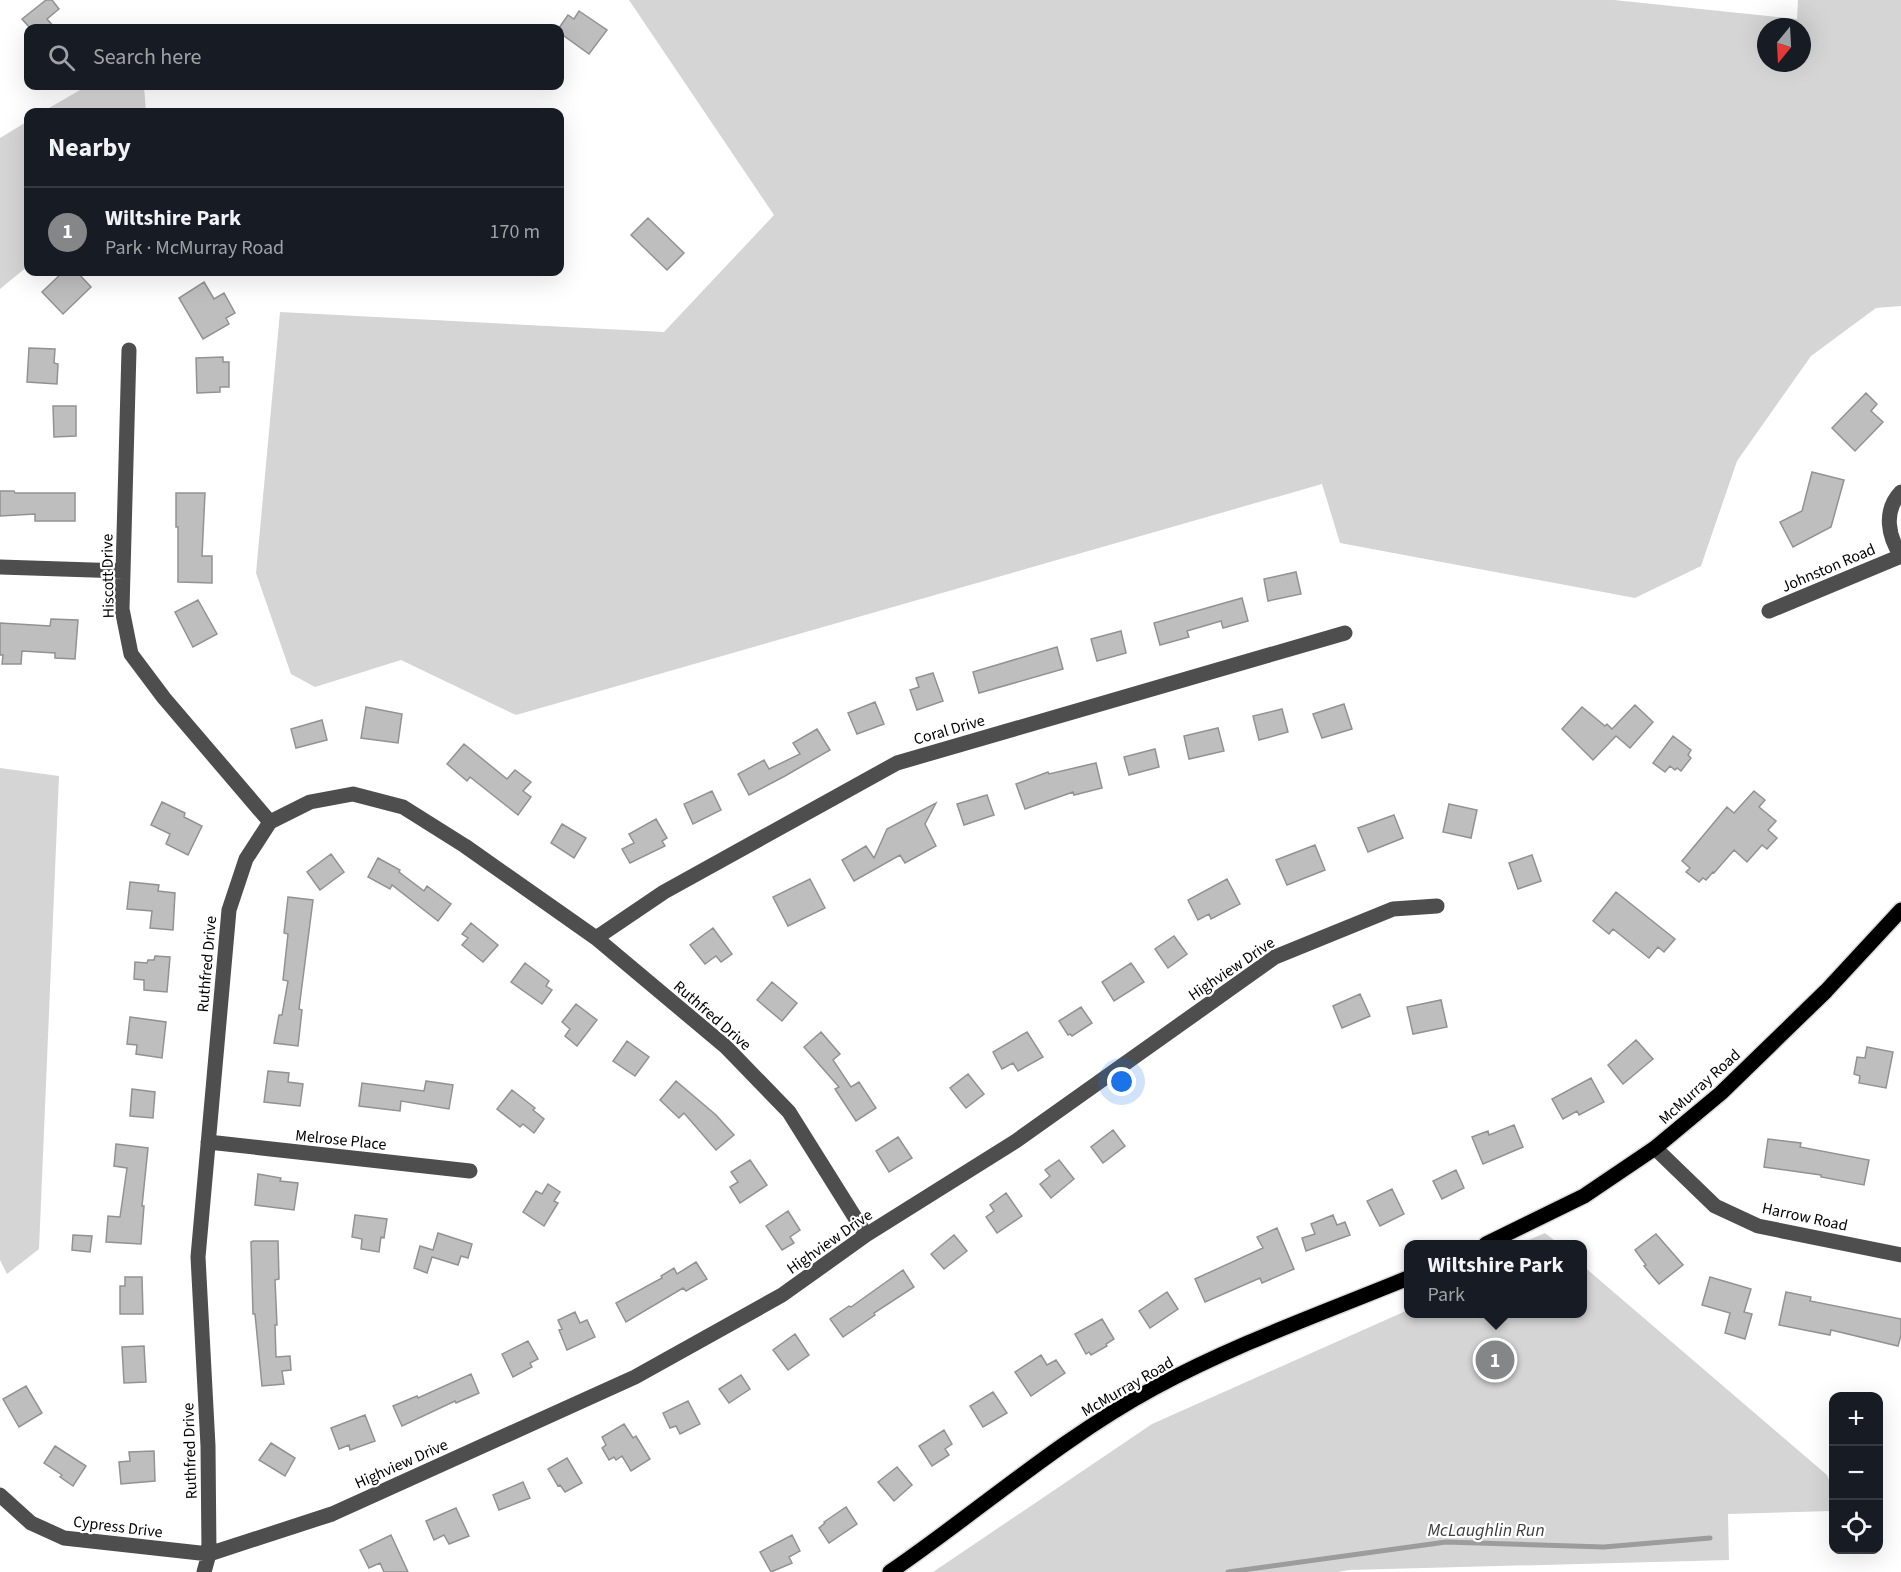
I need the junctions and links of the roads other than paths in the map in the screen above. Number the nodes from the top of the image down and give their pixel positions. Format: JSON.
{"nodes":[{"id":1,"x":129,"y":350,"type":"dead end"},
{"id":2,"x":1901,"y":492,"type":"edge"},
{"id":3,"x":1901,"y":556,"type":"edge"},
{"id":4,"x":0,"y":567,"type":"edge"},
{"id":5,"x":123,"y":571,"type":"junction"},
{"id":6,"x":1769,"y":611,"type":"dead end"},
{"id":7,"x":1345,"y":633,"type":"dead end"},
{"id":8,"x":270,"y":822,"type":"junction"},
{"id":9,"x":1437,"y":906,"type":"dead end"},
{"id":10,"x":1901,"y":909,"type":"edge"},
{"id":11,"x":596,"y":938,"type":"junction"},
{"id":12,"x":208,"y":1142,"type":"junction"},
{"id":13,"x":1656,"y":1148,"type":"junction"},
{"id":14,"x":470,"y":1171,"type":"dead end"},
{"id":15,"x":866,"y":1236,"type":"junction"},
{"id":16,"x":1496,"y":1240,"type":"edge"},
{"id":17,"x":1901,"y":1255,"type":"edge"},
{"id":18,"x":1404,"y":1280,"type":"edge"},
{"id":19,"x":0,"y":1496,"type":"edge"},
{"id":20,"x":209,"y":1554,"type":"junction"},
{"id":21,"x":204,"y":1572,"type":"edge"},
{"id":22,"x":890,"y":1572,"type":"edge"}],
"edges":[{"from":1,"to":5,"type":"street","name":"Hiscott Drive"},
{"from":2,"to":3,"type":"street","name":"Johnston Road"},
{"from":3,"to":6,"type":"street","name":"Johnston Road"},
{"from":4,"to":5,"type":"street"},
{"from":5,"to":8,"type":"street","name":"Hiscott Drive"},
{"from":7,"to":11,"type":"street","name":"Coral Drive"},
{"from":8,"to":11,"type":"street","name":"Ruthfred Drive"},
{"from":8,"to":12,"type":"street","name":"Ruthfred Drive"},
{"from":9,"to":15,"type":"street","name":"Highview Drive"},
{"from":10,"to":13,"type":"main road","name":"McMurray Road"},
{"from":11,"to":15,"type":"street","name":"Ruthfred Drive"},
{"from":12,"to":14,"type":"street","name":"Melrose Place"},
{"from":12,"to":20,"type":"street","name":"Ruthfred Drive"},
{"from":13,"to":16,"type":"main road","name":"McMurray Road"},
{"from":13,"to":17,"type":"street","name":"Harrow Road"},
{"from":15,"to":20,"type":"street","name":"Highview Drive"},
{"from":18,"to":22,"type":"main road","name":"McMurray Road"},
{"from":19,"to":20,"type":"street","name":"Cypress Drive"},
{"from":20,"to":21,"type":"street","name":"Ruthfred Drive"}]}
